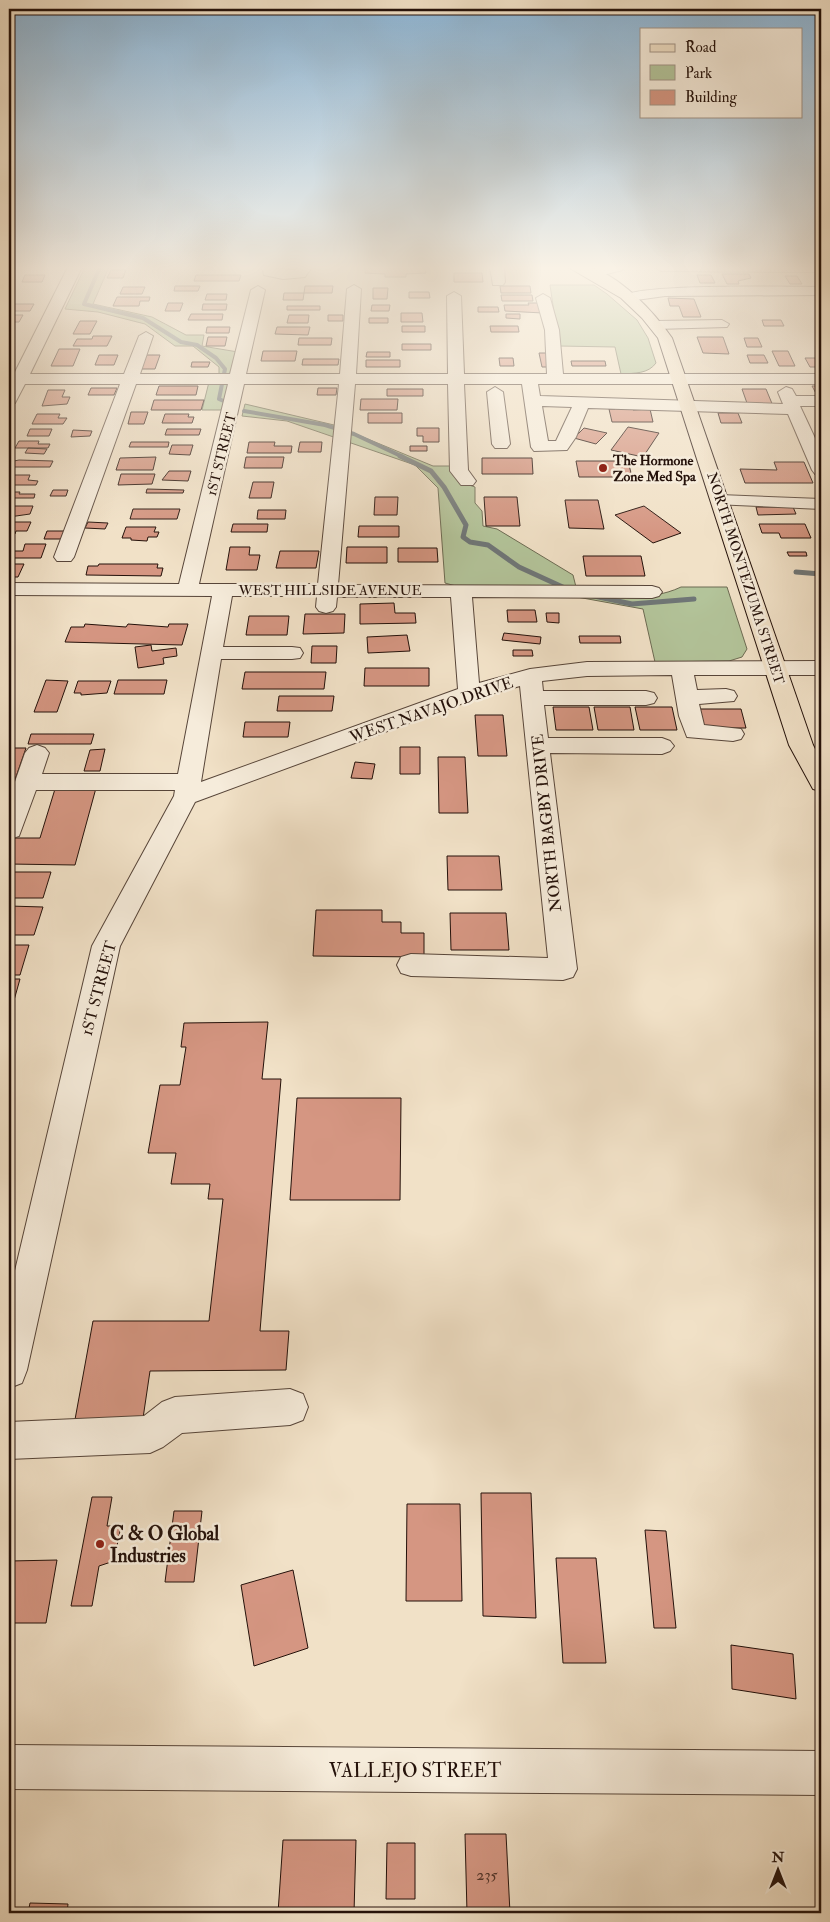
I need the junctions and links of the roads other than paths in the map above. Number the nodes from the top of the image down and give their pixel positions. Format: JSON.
{"nodes":[{"id":1,"x":26,"y":357,"type":"edge"},
{"id":2,"x":139,"y":357,"type":"edge"},
{"id":3,"x":242,"y":357,"type":"edge"},
{"id":4,"x":349,"y":357,"type":"edge"},
{"id":5,"x":456,"y":357,"type":"edge"},
{"id":6,"x":554,"y":357,"type":"edge"},
{"id":7,"x":672,"y":357,"type":"edge"},
{"id":8,"x":132,"y":378,"type":"junction"},
{"id":9,"x":237,"y":378,"type":"junction"},
{"id":10,"x":679,"y":378,"type":"junction"},
{"id":11,"x":14,"y":379,"type":"edge"},
{"id":12,"x":348,"y":379,"type":"junction"},
{"id":13,"x":555,"y":379,"type":"junction"},
{"id":14,"x":780,"y":379,"type":"junction"},
{"id":15,"x":821,"y":379,"type":"edge"},
{"id":16,"x":457,"y":380,"type":"junction"},
{"id":17,"x":532,"y":395,"type":"junction"},
{"id":18,"x":9,"y":400,"type":"edge"},
{"id":19,"x":821,"y":401,"type":"edge"},
{"id":20,"x":582,"y":403,"type":"junction"},
{"id":21,"x":650,"y":405,"type":"junction"},
{"id":22,"x":792,"y":405,"type":"junction"},
{"id":23,"x":689,"y":407,"type":"junction"},
{"id":24,"x":501,"y":444,"type":"dead end"},
{"id":25,"x":821,"y":470,"type":"edge"},
{"id":26,"x":468,"y":482,"type":"dead end"},
{"id":27,"x":720,"y":500,"type":"junction"},
{"id":28,"x":821,"y":504,"type":"edge"},
{"id":29,"x":64,"y":557,"type":"dead end"},
{"id":30,"x":9,"y":589,"type":"edge"},
{"id":31,"x":188,"y":589,"type":"junction"},
{"id":32,"x":223,"y":589,"type":"junction"},
{"id":33,"x":461,"y":590,"type":"junction"},
{"id":34,"x":652,"y":592,"type":"dead end"},
{"id":35,"x":328,"y":598,"type":"junction"},
{"id":36,"x":212,"y":653,"type":"junction"},
{"id":37,"x":292,"y":653,"type":"dead end"},
{"id":38,"x":776,"y":668,"type":"junction"},
{"id":39,"x":821,"y":668,"type":"edge"},
{"id":40,"x":682,"y":669,"type":"junction"},
{"id":41,"x":531,"y":687,"type":"junction"},
{"id":42,"x":469,"y":693,"type":"junction"},
{"id":43,"x":687,"y":696,"type":"junction"},
{"id":44,"x":726,"y":696,"type":"dead end"},
{"id":45,"x":646,"y":698,"type":"dead end"},
{"id":46,"x":733,"y":734,"type":"dead end"},
{"id":47,"x":537,"y":745,"type":"junction"},
{"id":48,"x":662,"y":746,"type":"dead end"},
{"id":49,"x":38,"y":753,"type":"dead end"},
{"id":50,"x":27,"y":782,"type":"junction"},
{"id":51,"x":821,"y":783,"type":"edge"},
{"id":52,"x":187,"y":789,"type":"junction"},
{"id":53,"x":10,"y":830,"type":"dead end"},
{"id":54,"x":411,"y":965,"type":"dead end"},
{"id":55,"x":9,"y":1370,"type":"edge"},
{"id":56,"x":290,"y":1407,"type":"dead end"},
{"id":57,"x":9,"y":1441,"type":"edge"},
{"id":58,"x":9,"y":1767,"type":"edge"},
{"id":59,"x":821,"y":1773,"type":"edge"}],
"edges":[{"from":1,"to":11,"type":"street"},
{"from":2,"to":8,"type":"street"},
{"from":3,"to":9,"type":"street","name":"1ST STREET"},
{"from":4,"to":12,"type":"street"},
{"from":5,"to":16,"type":"street"},
{"from":6,"to":13,"type":"street"},
{"from":7,"to":10,"type":"main road","name":"NORTH MONTEZUMA STREET"},
{"from":8,"to":9,"type":"street"},
{"from":8,"to":11,"type":"street"},
{"from":8,"to":29,"type":"street"},
{"from":9,"to":12,"type":"street"},
{"from":9,"to":31,"type":"street","name":"1ST STREET"},
{"from":10,"to":13,"type":"street"},
{"from":10,"to":14,"type":"street"},
{"from":10,"to":23,"type":"main road","name":"NORTH MONTEZUMA STREET"},
{"from":11,"to":18,"type":"street"},
{"from":12,"to":16,"type":"street"},
{"from":12,"to":35,"type":"street"},
{"from":13,"to":17,"type":"street"},
{"from":14,"to":15,"type":"street"},
{"from":14,"to":22,"type":"street"},
{"from":16,"to":17,"type":"street"},
{"from":16,"to":26,"type":"street"},
{"from":17,"to":20,"type":"street"},
{"from":17,"to":20,"type":"street"},
{"from":17,"to":21,"type":"street"},
{"from":17,"to":24,"type":"street"},
{"from":19,"to":22,"type":"street"},
{"from":20,"to":21,"type":"street"},
{"from":21,"to":23,"type":"street"},
{"from":22,"to":23,"type":"street"},
{"from":22,"to":25,"type":"street"},
{"from":23,"to":27,"type":"main road","name":"NORTH MONTEZUMA STREET"},
{"from":27,"to":28,"type":"street"},
{"from":27,"to":38,"type":"main road","name":"NORTH MONTEZUMA STREET"},
{"from":30,"to":31,"type":"street","name":"WEST HILLSIDE AVENUE"},
{"from":31,"to":32,"type":"street","name":"WEST HILLSIDE AVENUE"},
{"from":32,"to":35,"type":"street","name":"WEST HILLSIDE AVENUE"},
{"from":32,"to":36,"type":"street","name":"1ST STREET"},
{"from":33,"to":34,"type":"street","name":"WEST HILLSIDE AVENUE"},
{"from":33,"to":35,"type":"street","name":"WEST HILLSIDE AVENUE"},
{"from":33,"to":42,"type":"street"},
{"from":36,"to":37,"type":"street"},
{"from":36,"to":52,"type":"street","name":"1ST STREET"},
{"from":38,"to":39,"type":"street","name":"WEST NAVAJO DRIVE"},
{"from":38,"to":40,"type":"street","name":"WEST NAVAJO DRIVE"},
{"from":38,"to":51,"type":"main road","name":"NORTH MONTEZUMA STREET"},
{"from":40,"to":41,"type":"street","name":"WEST NAVAJO DRIVE"},
{"from":40,"to":43,"type":"street"},
{"from":41,"to":42,"type":"street","name":"WEST NAVAJO DRIVE"},
{"from":41,"to":45,"type":"street"},
{"from":41,"to":47,"type":"street","name":"NORTH BAGBY DRIVE"},
{"from":42,"to":52,"type":"street","name":"WEST NAVAJO DRIVE"},
{"from":43,"to":44,"type":"street"},
{"from":43,"to":46,"type":"street"},
{"from":47,"to":48,"type":"street"},
{"from":47,"to":54,"type":"street","name":"NORTH BAGBY DRIVE"},
{"from":49,"to":50,"type":"street"},
{"from":50,"to":52,"type":"street","name":"WEST NAVAJO DRIVE"},
{"from":50,"to":53,"type":"street"},
{"from":52,"to":55,"type":"street","name":"1ST STREET"},
{"from":56,"to":57,"type":"street"},
{"from":58,"to":59,"type":"street","name":"VALLEJO STREET"}]}
